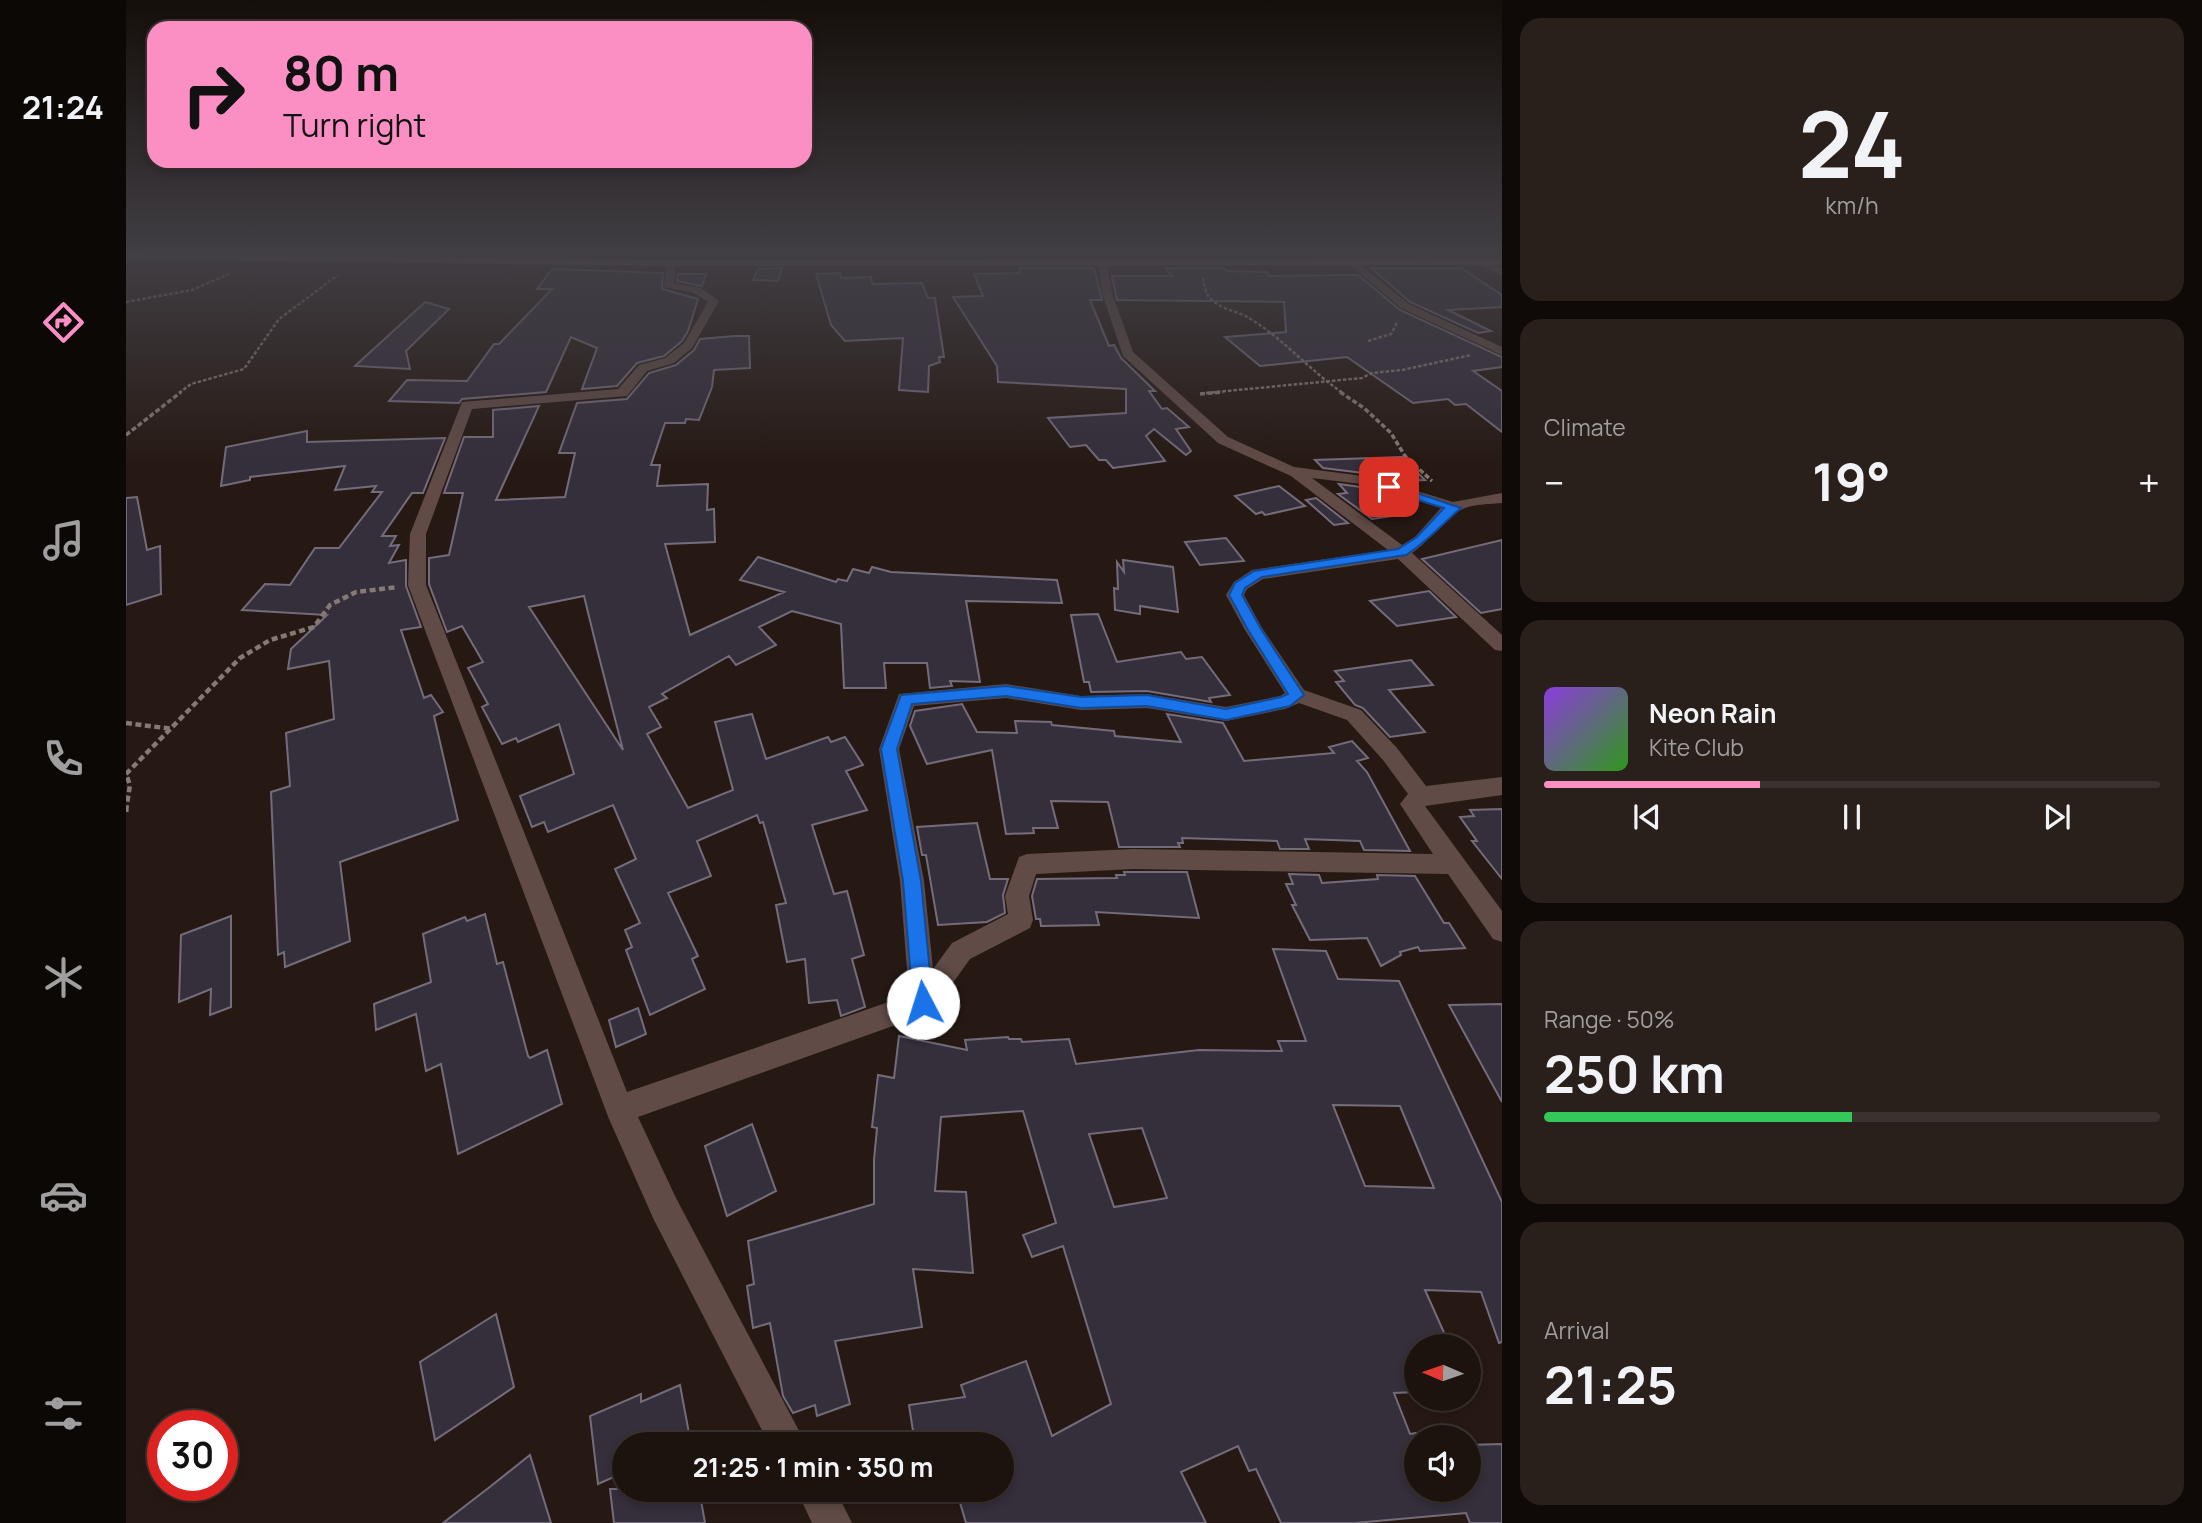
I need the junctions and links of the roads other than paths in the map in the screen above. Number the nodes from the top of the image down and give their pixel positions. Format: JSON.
{"nodes":[{"id":1,"x":702,"y":325,"type":"edge"},
{"id":2,"x":1118,"y":325,"type":"edge"},
{"id":3,"x":1448,"y":325,"type":"edge"},
{"id":4,"x":1500,"y":350,"type":"edge"},
{"id":5,"x":1291,"y":471,"type":"junction"},
{"id":6,"x":1502,"y":498,"type":"edge"},
{"id":7,"x":1460,"y":505,"type":"junction"},
{"id":8,"x":1402,"y":553,"type":"junction"},
{"id":9,"x":1502,"y":645,"type":"edge"},
{"id":10,"x":1297,"y":695,"type":"junction"},
{"id":11,"x":1502,"y":786,"type":"edge"},
{"id":12,"x":1421,"y":796,"type":"junction"},
{"id":13,"x":1454,"y":864,"type":"junction"},
{"id":14,"x":1502,"y":931,"type":"edge"},
{"id":15,"x":923,"y":1003,"type":"junction"},
{"id":16,"x":619,"y":1109,"type":"junction"},
{"id":17,"x":782,"y":1432,"type":"edge"},
{"id":18,"x":821,"y":1502,"type":"edge"},
{"id":19,"x":833,"y":1523,"type":"edge"}],
"edges":[{"from":1,"to":16,"type":"street"},
{"from":2,"to":5,"type":"street"},
{"from":3,"to":4,"type":"street"},
{"from":5,"to":7,"type":"street"},
{"from":5,"to":8,"type":"street"},
{"from":6,"to":7,"type":"street"},
{"from":7,"to":8,"type":"street"},
{"from":8,"to":9,"type":"street"},
{"from":8,"to":10,"type":"street"},
{"from":10,"to":12,"type":"street"},
{"from":10,"to":15,"type":"street"},
{"from":11,"to":12,"type":"street"},
{"from":12,"to":13,"type":"street"},
{"from":13,"to":14,"type":"street"},
{"from":13,"to":15,"type":"street"},
{"from":15,"to":16,"type":"street"},
{"from":16,"to":17,"type":"street"},
{"from":18,"to":19,"type":"street"}]}
